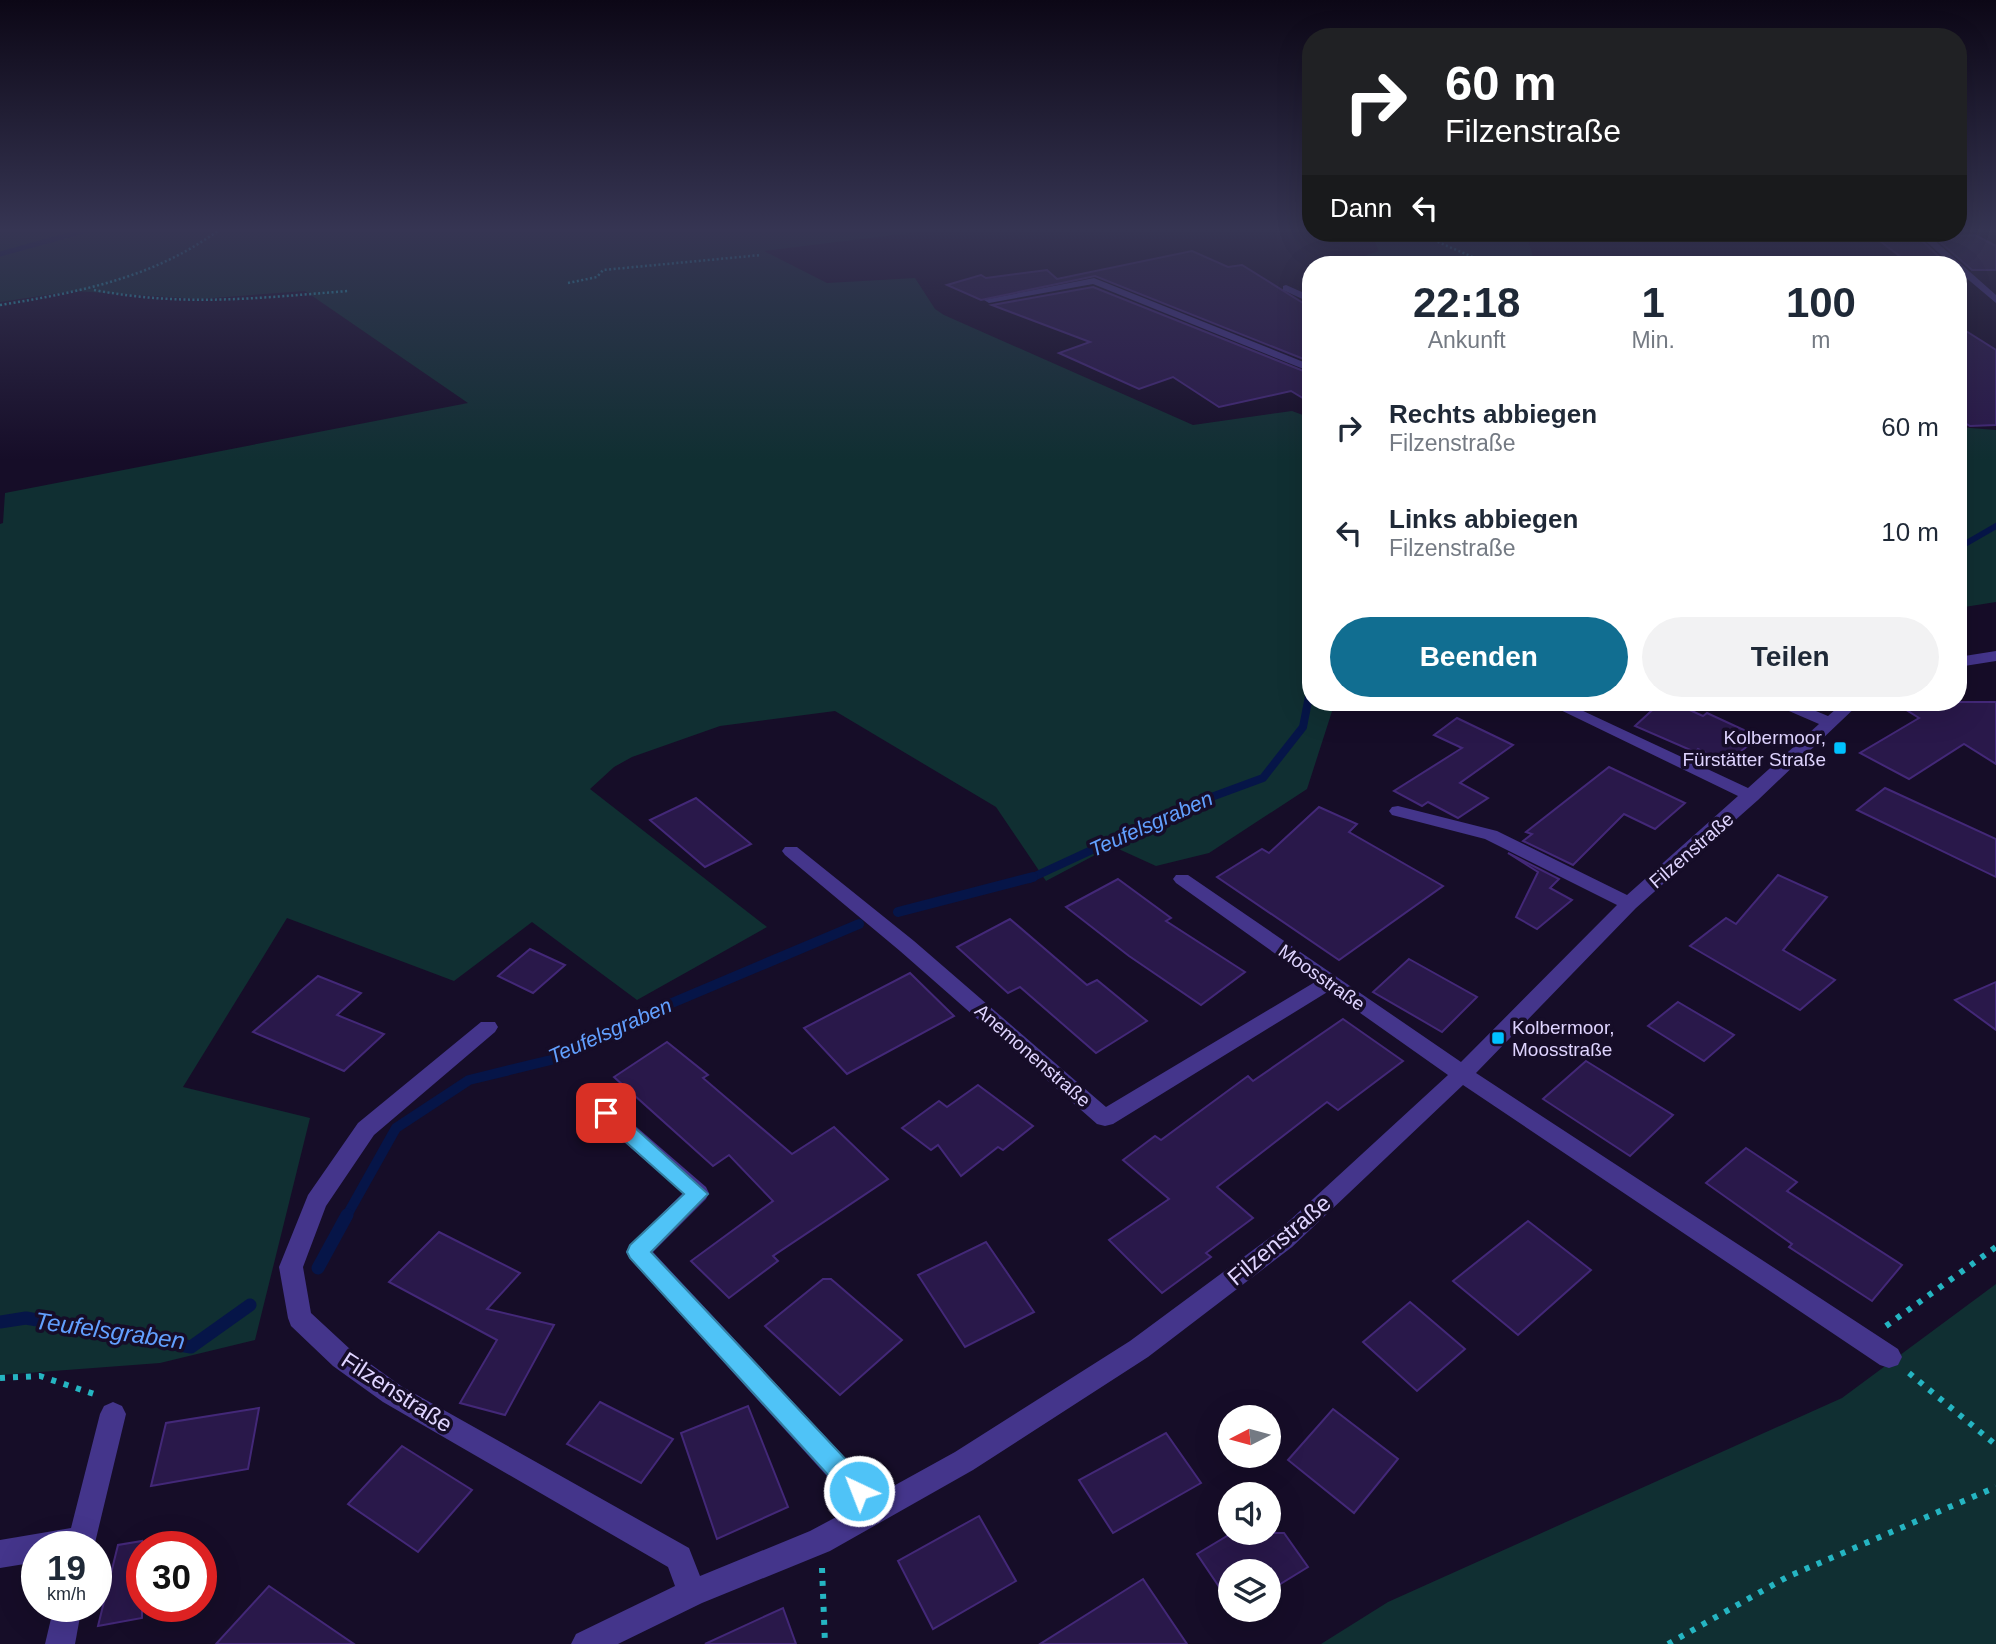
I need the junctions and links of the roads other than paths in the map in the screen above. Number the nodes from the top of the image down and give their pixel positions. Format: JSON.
{"nodes":[{"id":1,"x":1157,"y":307,"type":"edge"},
{"id":2,"x":1302,"y":365,"type":"edge"},
{"id":3,"x":1996,"y":656,"type":"edge"},
{"id":4,"x":1967,"y":661,"type":"edge"},
{"id":5,"x":1571,"y":711,"type":"edge"},
{"id":6,"x":1802,"y":711,"type":"edge"},
{"id":7,"x":1841,"y":711,"type":"edge"},
{"id":8,"x":1827,"y":722,"type":"junction"},
{"id":9,"x":1752,"y":796,"type":"junction"},
{"id":10,"x":1398,"y":811,"type":"dead end"},
{"id":11,"x":791,"y":851,"type":"dead end"},
{"id":12,"x":1182,"y":879,"type":"dead end"},
{"id":13,"x":1629,"y":905,"type":"junction"},
{"id":14,"x":1330,"y":982,"type":"junction"},
{"id":15,"x":488,"y":1027,"type":"dead end"},
{"id":16,"x":1462,"y":1074,"type":"junction"},
{"id":17,"x":587,"y":1097,"type":"dead end"},
{"id":18,"x":1889,"y":1357,"type":"road end"},
{"id":19,"x":113,"y":1414,"type":"road end"},
{"id":20,"x":877,"y":1511,"type":"junction"},
{"id":21,"x":84,"y":1531,"type":"edge"},
{"id":22,"x":21,"y":1551,"type":"edge"},
{"id":23,"x":0,"y":1555,"type":"edge"},
{"id":24,"x":692,"y":1593,"type":"junction"},
{"id":25,"x":65,"y":1622,"type":"edge"},
{"id":26,"x":60,"y":1644,"type":"edge"},
{"id":27,"x":586,"y":1644,"type":"edge"}],
"edges":[{"from":1,"to":2,"type":"street"},
{"from":3,"to":4,"type":"street"},
{"from":5,"to":9,"type":"street","name":"Filzenstraße"},
{"from":6,"to":8,"type":"street"},
{"from":7,"to":8,"type":"street","name":"Filzenstraße"},
{"from":8,"to":9,"type":"street","name":"Filzenstraße"},
{"from":9,"to":13,"type":"street","name":"Filzenstraße"},
{"from":10,"to":13,"type":"street"},
{"from":11,"to":14,"type":"street","name":"Anemonenstraße"},
{"from":12,"to":14,"type":"street","name":"Moosstraße"},
{"from":13,"to":16,"type":"street","name":"Filzenstraße"},
{"from":14,"to":16,"type":"street","name":"Moosstraße"},
{"from":15,"to":24,"type":"street","name":"Filzenstraße"},
{"from":16,"to":18,"type":"street","name":"Moosstraße"},
{"from":16,"to":20,"type":"street","name":"Filzenstraße"},
{"from":17,"to":20,"type":"street"},
{"from":19,"to":21,"type":"street"},
{"from":20,"to":24,"type":"street","name":"Filzenstraße"},
{"from":22,"to":23,"type":"street"},
{"from":24,"to":27,"type":"street","name":"Filzenstraße"},
{"from":25,"to":26,"type":"street"}]}
